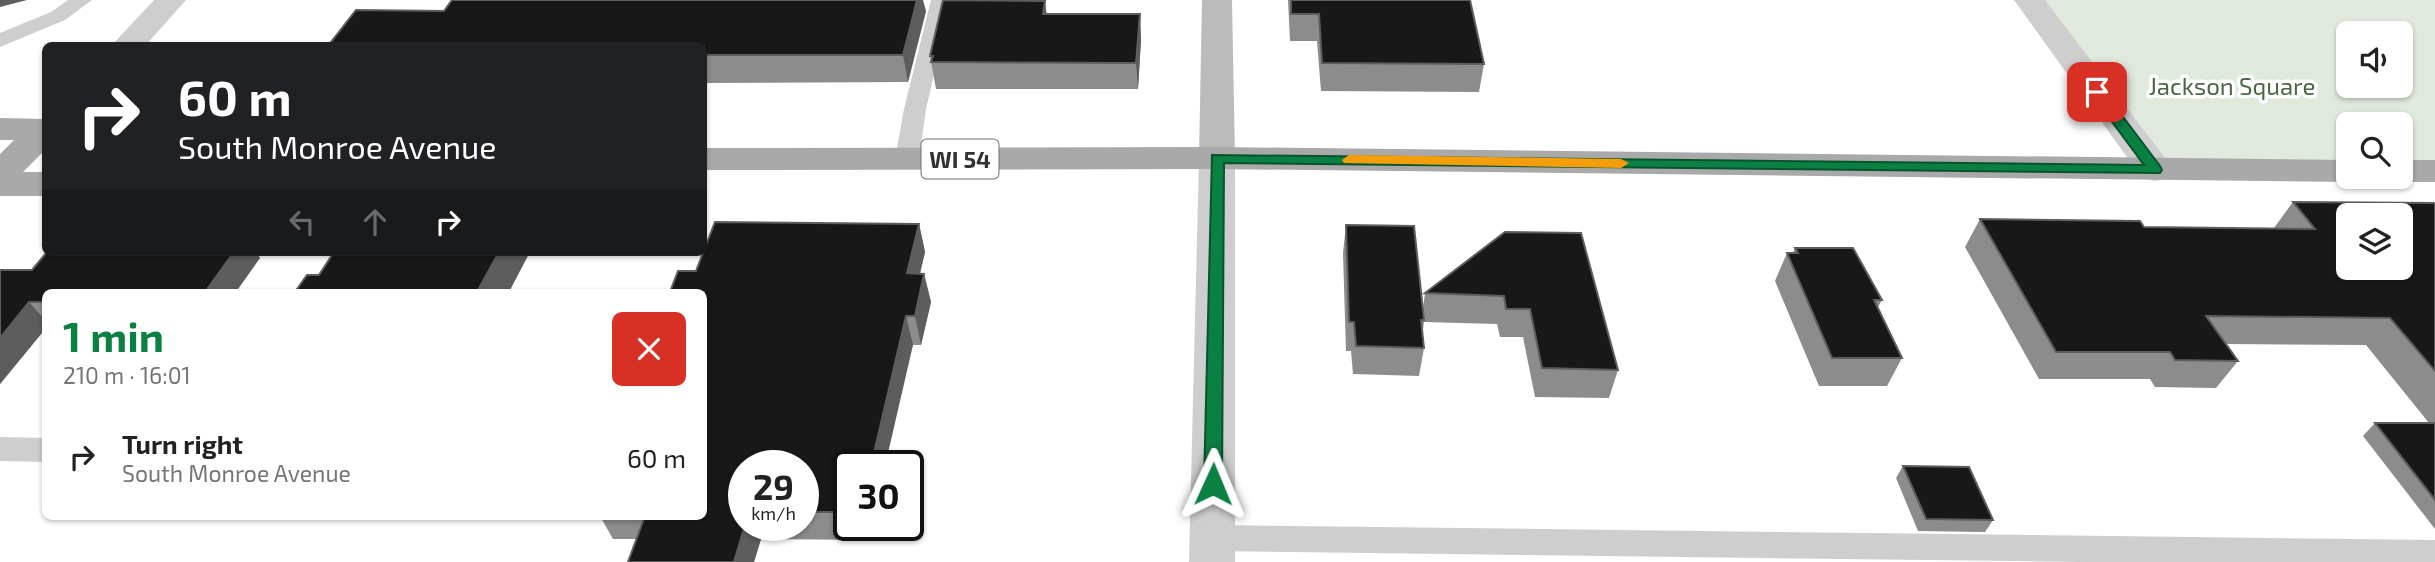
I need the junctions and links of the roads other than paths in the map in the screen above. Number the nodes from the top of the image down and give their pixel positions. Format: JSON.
{"nodes":[{"id":1,"x":82,"y":0,"type":"edge"},
{"id":2,"x":171,"y":0,"type":"edge"},
{"id":3,"x":941,"y":0,"type":"edge"},
{"id":4,"x":1217,"y":0,"type":"edge"},
{"id":5,"x":2029,"y":0,"type":"edge"},
{"id":6,"x":0,"y":41,"type":"edge"},
{"id":7,"x":131,"y":42,"type":"edge"},
{"id":8,"x":0,"y":129,"type":"edge"},
{"id":9,"x":42,"y":130,"type":"edge"},
{"id":10,"x":42,"y":133,"type":"edge"},
{"id":11,"x":707,"y":159,"type":"edge"},
{"id":12,"x":907,"y":159,"type":"junction"},
{"id":13,"x":1217,"y":159,"type":"junction"},
{"id":14,"x":2155,"y":170,"type":"junction"},
{"id":15,"x":2336,"y":170,"type":"edge"},
{"id":16,"x":0,"y":175,"type":"edge"},
{"id":17,"x":0,"y":184,"type":"edge"},
{"id":18,"x":42,"y":184,"type":"edge"},
{"id":19,"x":0,"y":449,"type":"edge"},
{"id":20,"x":42,"y":450,"type":"edge"},
{"id":21,"x":1212,"y":550,"type":"edge"},
{"id":22,"x":2435,"y":553,"type":"edge"}],
"edges":[{"from":1,"to":6,"type":"lane"},
{"from":2,"to":7,"type":"street"},
{"from":3,"to":12,"type":"lane"},
{"from":4,"to":13,"type":"street"},
{"from":5,"to":14,"type":"street"},
{"from":8,"to":9,"type":"main road"},
{"from":10,"to":16,"type":"main road"},
{"from":11,"to":12,"type":"main road","number":"WI 54"},
{"from":12,"to":13,"type":"main road","number":"WI 54"},
{"from":13,"to":14,"type":"main road","number":"WI 54"},
{"from":13,"to":21,"type":"street"},
{"from":14,"to":15,"type":"main road","number":"WI 54"},
{"from":17,"to":18,"type":"main road"},
{"from":19,"to":20,"type":"lane"},
{"from":21,"to":22,"type":"lane"}]}
